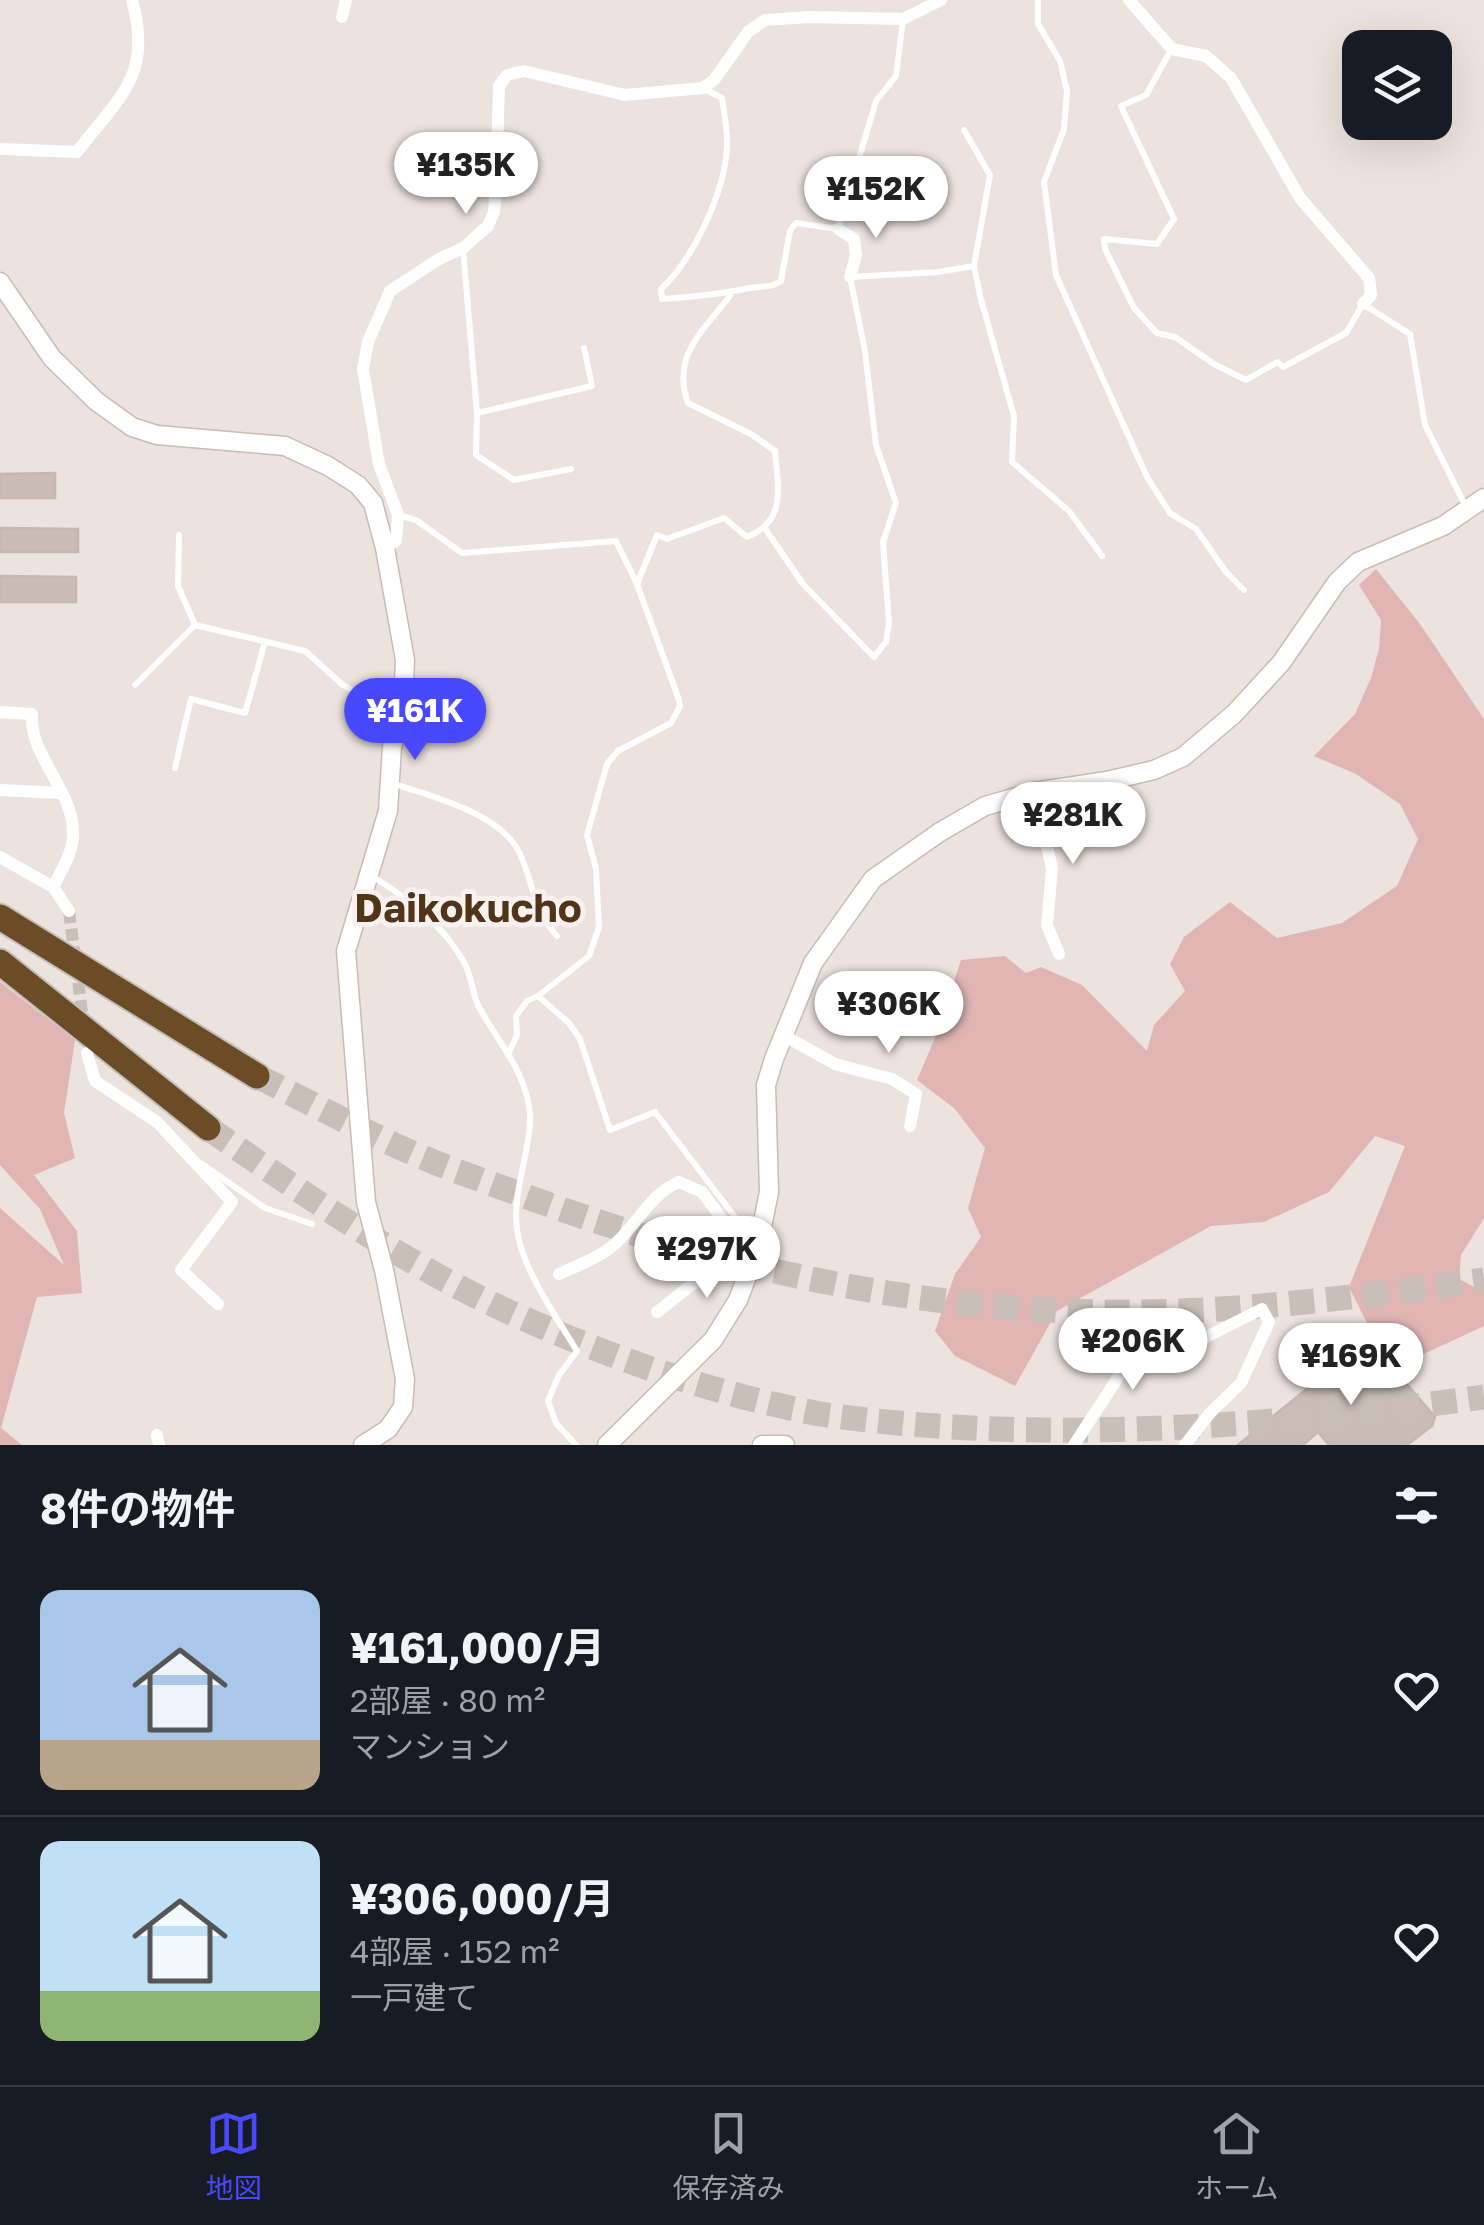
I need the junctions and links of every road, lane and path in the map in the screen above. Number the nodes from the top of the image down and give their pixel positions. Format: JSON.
{"nodes":[{"id":1,"x":132,"y":0,"type":"edge"},
{"id":2,"x":346,"y":0,"type":"edge"},
{"id":3,"x":941,"y":0,"type":"edge"},
{"id":4,"x":1038,"y":0,"type":"edge"},
{"id":5,"x":1129,"y":0,"type":"edge"},
{"id":6,"x":342,"y":17,"type":"dead end"},
{"id":7,"x":903,"y":19,"type":"junction"},
{"id":8,"x":1172,"y":48,"type":"junction"},
{"id":9,"x":702,"y":88,"type":"junction"},
{"id":10,"x":964,"y":130,"type":"dead end"},
{"id":11,"x":0,"y":148,"type":"edge"},
{"id":12,"x":838,"y":229,"type":"junction"},
{"id":13,"x":463,"y":248,"type":"junction"},
{"id":14,"x":974,"y":266,"type":"junction"},
{"id":15,"x":850,"y":277,"type":"junction"},
{"id":16,"x":0,"y":282,"type":"edge"},
{"id":17,"x":731,"y":294,"type":"junction"},
{"id":18,"x":1363,"y":304,"type":"junction"},
{"id":19,"x":584,"y":348,"type":"dead end"},
{"id":20,"x":477,"y":413,"type":"junction"},
{"id":21,"x":571,"y":469,"type":"dead end"},
{"id":22,"x":1484,"y":498,"type":"edge"},
{"id":23,"x":1468,"y":510,"type":"junction"},
{"id":24,"x":398,"y":514,"type":"junction"},
{"id":25,"x":766,"y":530,"type":"junction"},
{"id":26,"x":179,"y":535,"type":"dead end"},
{"id":27,"x":385,"y":548,"type":"junction"},
{"id":28,"x":1102,"y":556,"type":"dead end"},
{"id":29,"x":637,"y":584,"type":"junction"},
{"id":30,"x":1244,"y":590,"type":"dead end"},
{"id":31,"x":195,"y":625,"type":"junction"},
{"id":32,"x":265,"y":642,"type":"junction"},
{"id":33,"x":135,"y":684,"type":"dead end"},
{"id":34,"x":0,"y":712,"type":"edge"},
{"id":35,"x":400,"y":716,"type":"junction"},
{"id":36,"x":175,"y":768,"type":"dead end"},
{"id":37,"x":390,"y":782,"type":"junction"},
{"id":38,"x":0,"y":790,"type":"edge"},
{"id":39,"x":1034,"y":792,"type":"junction"},
{"id":40,"x":60,"y":793,"type":"junction"},
{"id":41,"x":0,"y":857,"type":"edge"},
{"id":42,"x":370,"y":874,"type":"junction"},
{"id":43,"x":53,"y":887,"type":"junction"},
{"id":44,"x":69,"y":910,"type":"tunnel mouth"},
{"id":45,"x":0,"y":917,"type":"edge"},
{"id":46,"x":557,"y":936,"type":"dead end"},
{"id":47,"x":1059,"y":954,"type":"dead end"},
{"id":48,"x":0,"y":962,"type":"edge"},
{"id":49,"x":538,"y":996,"type":"junction"},
{"id":50,"x":783,"y":1034,"type":"junction"},
{"id":51,"x":87,"y":1053,"type":"dead end"},
{"id":52,"x":508,"y":1055,"type":"junction"},
{"id":53,"x":257,"y":1076,"type":"tunnel mouth"},
{"id":54,"x":910,"y":1126,"type":"dead end"},
{"id":55,"x":208,"y":1128,"type":"tunnel mouth"},
{"id":56,"x":188,"y":1155,"type":"junction"},
{"id":57,"x":312,"y":1224,"type":"dead end"},
{"id":58,"x":755,"y":1254,"type":"junction"},
{"id":59,"x":559,"y":1274,"type":"dead end"},
{"id":60,"x":218,"y":1304,"type":"dead end"},
{"id":61,"x":657,"y":1312,"type":"dead end"},
{"id":62,"x":363,"y":1445,"type":"edge"},
{"id":63,"x":576,"y":1445,"type":"edge"},
{"id":64,"x":606,"y":1445,"type":"edge"},
{"id":65,"x":762,"y":1445,"type":"edge"},
{"id":66,"x":786,"y":1445,"type":"edge"},
{"id":67,"x":1074,"y":1445,"type":"edge"},
{"id":68,"x":1185,"y":1445,"type":"edge"}],
"edges":[{"from":1,"to":11,"type":"street"},
{"from":2,"to":6,"type":"street"},
{"from":3,"to":7,"type":"street"},
{"from":4,"to":30,"type":"lane"},
{"from":5,"to":8,"type":"street"},
{"from":7,"to":9,"type":"street"},
{"from":7,"to":12,"type":"lane"},
{"from":8,"to":18,"type":"street"},
{"from":8,"to":18,"type":"lane"},
{"from":9,"to":13,"type":"street"},
{"from":9,"to":17,"type":"lane"},
{"from":10,"to":14,"type":"lane"},
{"from":12,"to":15,"type":"street"},
{"from":12,"to":17,"type":"lane"},
{"from":13,"to":20,"type":"lane"},
{"from":13,"to":24,"type":"street"},
{"from":14,"to":15,"type":"lane"},
{"from":14,"to":28,"type":"lane"},
{"from":15,"to":25,"type":"lane"},
{"from":16,"to":27,"type":"street"},
{"from":17,"to":25,"type":"lane"},
{"from":18,"to":23,"type":"lane"},
{"from":19,"to":20,"type":"lane"},
{"from":20,"to":21,"type":"lane"},
{"from":22,"to":23,"type":"street"},
{"from":23,"to":39,"type":"street"},
{"from":24,"to":27,"type":"street"},
{"from":24,"to":29,"type":"lane"},
{"from":25,"to":29,"type":"lane"},
{"from":26,"to":31,"type":"lane"},
{"from":27,"to":35,"type":"street"},
{"from":29,"to":49,"type":"lane"},
{"from":31,"to":32,"type":"lane"},
{"from":31,"to":33,"type":"lane"},
{"from":32,"to":35,"type":"lane"},
{"from":32,"to":36,"type":"lane"},
{"from":34,"to":40,"type":"street"},
{"from":35,"to":37,"type":"street"},
{"from":37,"to":42,"type":"street"},
{"from":37,"to":46,"type":"lane"},
{"from":38,"to":40,"type":"street"},
{"from":39,"to":47,"type":"street"},
{"from":39,"to":50,"type":"street"},
{"from":40,"to":43,"type":"street"},
{"from":41,"to":43,"type":"street"},
{"from":42,"to":52,"type":"lane"},
{"from":42,"to":62,"type":"street"},
{"from":43,"to":44,"type":"street"},
{"from":45,"to":53,"type":"highway"},
{"from":48,"to":55,"type":"highway"},
{"from":49,"to":52,"type":"lane"},
{"from":49,"to":58,"type":"lane"},
{"from":50,"to":54,"type":"street"},
{"from":50,"to":58,"type":"street"},
{"from":51,"to":56,"type":"street"},
{"from":52,"to":63,"type":"lane"},
{"from":56,"to":57,"type":"lane"},
{"from":56,"to":60,"type":"street"},
{"from":58,"to":59,"type":"street"},
{"from":58,"to":61,"type":"street"},
{"from":58,"to":64,"type":"street"},
{"from":65,"to":66,"type":"street"},
{"from":67,"to":68,"type":"street"}]}
